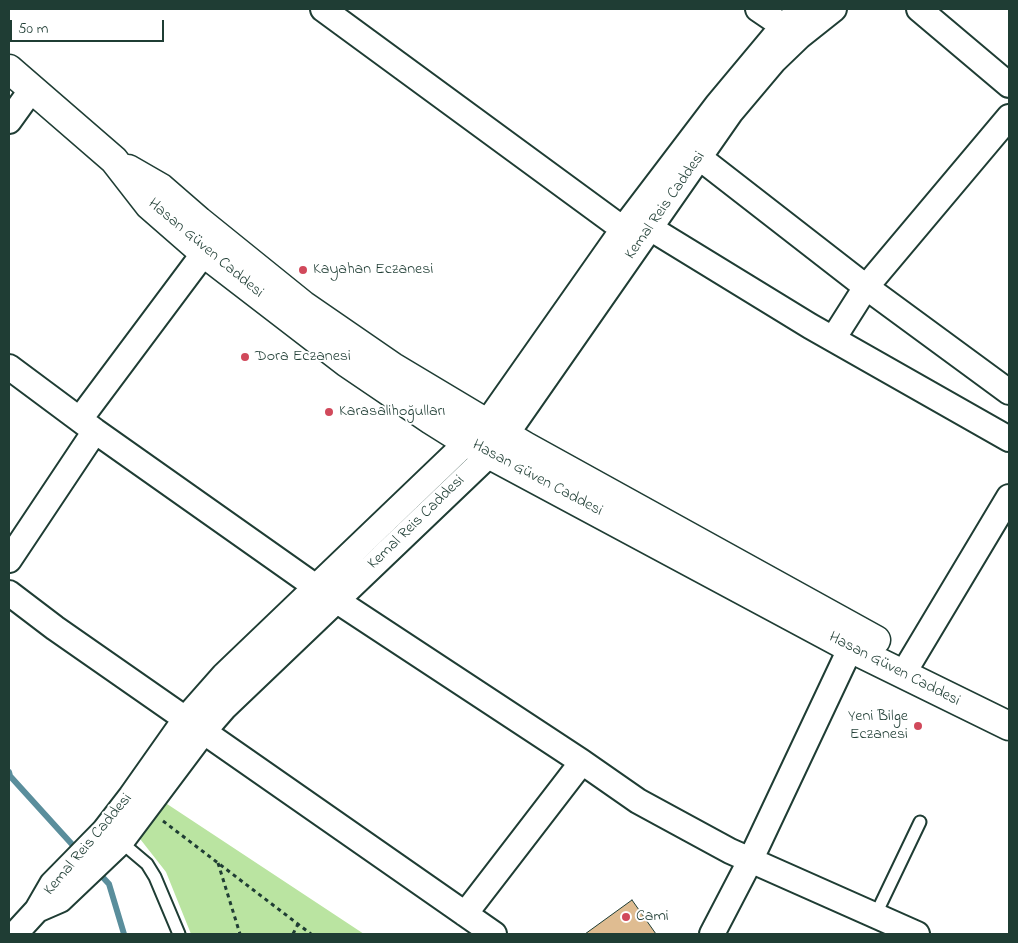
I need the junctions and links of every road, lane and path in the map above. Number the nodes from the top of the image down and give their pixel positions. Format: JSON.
{"nodes":[{"id":1,"x":323,"y":9,"type":"edge"},
{"id":2,"x":758,"y":9,"type":"edge"},
{"id":3,"x":802,"y":9,"type":"edge"},
{"id":4,"x":834,"y":9,"type":"edge"},
{"id":5,"x":919,"y":9,"type":"edge"},
{"id":6,"x":783,"y":26,"type":"junction"},
{"id":7,"x":9,"y":69,"type":"edge"},
{"id":8,"x":1009,"y":85,"type":"edge"},
{"id":9,"x":32,"y":89,"type":"junction"},
{"id":10,"x":1009,"y":118,"type":"edge"},
{"id":11,"x":9,"y":121,"type":"edge"},
{"id":12,"x":700,"y":158,"type":"junction"},
{"id":13,"x":114,"y":160,"type":"junction"},
{"id":14,"x":650,"y":228,"type":"junction"},
{"id":15,"x":623,"y":229,"type":"junction"},
{"id":16,"x":204,"y":253,"type":"junction"},
{"id":17,"x":866,"y":287,"type":"junction"},
{"id":18,"x":833,"y":339,"type":"junction"},
{"id":19,"x":9,"y":367,"type":"edge"},
{"id":20,"x":1009,"y":392,"type":"edge"},
{"id":21,"x":88,"y":425,"type":"junction"},
{"id":22,"x":494,"y":438,"type":"junction"},
{"id":23,"x":1009,"y":439,"type":"edge"},
{"id":24,"x":466,"y":442,"type":"junction"},
{"id":25,"x":1009,"y":498,"type":"edge"},
{"id":26,"x":9,"y":560,"type":"edge"},
{"id":27,"x":316,"y":587,"type":"junction"},
{"id":28,"x":9,"y":593,"type":"edge"},
{"id":29,"x":336,"y":600,"type":"junction"},
{"id":30,"x":854,"y":640,"type":"junction"},
{"id":31,"x":908,"y":666,"type":"junction"},
{"id":32,"x":1009,"y":708,"type":"edge"},
{"id":33,"x":195,"y":724,"type":"junction"},
{"id":34,"x":1009,"y":726,"type":"edge"},
{"id":35,"x":582,"y":762,"type":"junction"},
{"id":36,"x":146,"y":808,"type":"junction"},
{"id":37,"x":920,"y":822,"type":"dead end"},
{"id":38,"x":121,"y":842,"type":"junction"},
{"id":39,"x":750,"y":861,"type":"junction"},
{"id":40,"x":218,"y":862,"type":"junction"},
{"id":41,"x":85,"y":863,"type":"junction"},
{"id":42,"x":465,"y":914,"type":"junction"},
{"id":43,"x":875,"y":916,"type":"junction"},
{"id":44,"x":298,"y":924,"type":"junction"},
{"id":45,"x":16,"y":934,"type":"edge"},
{"id":46,"x":179,"y":934,"type":"edge"},
{"id":47,"x":240,"y":934,"type":"edge"},
{"id":48,"x":293,"y":934,"type":"edge"},
{"id":49,"x":311,"y":934,"type":"edge"},
{"id":50,"x":494,"y":934,"type":"edge"},
{"id":51,"x":712,"y":934,"type":"edge"},
{"id":52,"x":917,"y":934,"type":"edge"}],
"edges":[{"from":1,"to":15,"type":"street"},
{"from":2,"to":6,"type":"street"},
{"from":3,"to":6,"type":"street","name":"Kemal Reis Caddesi"},
{"from":4,"to":12,"type":"street","name":"Kemal Reis Caddesi"},
{"from":5,"to":8,"type":"street"},
{"from":6,"to":15,"type":"street","name":"Kemal Reis Caddesi"},
{"from":7,"to":9,"type":"street","name":"Hasan Güven Caddesi"},
{"from":9,"to":11,"type":"street"},
{"from":9,"to":13,"type":"street","name":"Hasan Güven Caddesi"},
{"from":10,"to":17,"type":"street"},
{"from":12,"to":14,"type":"street","name":"Kemal Reis Caddesi"},
{"from":12,"to":17,"type":"street"},
{"from":13,"to":16,"type":"street","name":"Hasan Güven Caddesi"},
{"from":13,"to":22,"type":"street","name":"Hasan Güven Caddesi"},
{"from":14,"to":18,"type":"street"},
{"from":14,"to":22,"type":"street","name":"Kemal Reis Caddesi"},
{"from":15,"to":22,"type":"street","name":"Kemal Reis Caddesi"},
{"from":16,"to":21,"type":"street"},
{"from":16,"to":24,"type":"street","name":"Hasan Güven Caddesi"},
{"from":17,"to":18,"type":"street"},
{"from":17,"to":20,"type":"street"},
{"from":18,"to":23,"type":"street"},
{"from":19,"to":21,"type":"street"},
{"from":21,"to":26,"type":"street"},
{"from":21,"to":27,"type":"street"},
{"from":22,"to":24,"type":"street","name":"Hasan Güven Caddesi"},
{"from":22,"to":29,"type":"street","name":"Kemal Reis Caddesi"},
{"from":22,"to":30,"type":"street","name":"Hasan Güven Caddesi"},
{"from":24,"to":27,"type":"street","name":"Kemal Reis Caddesi"},
{"from":25,"to":31,"type":"street"},
{"from":27,"to":29,"type":"street"},
{"from":27,"to":33,"type":"street","name":"Kemal Reis Caddesi"},
{"from":28,"to":33,"type":"street"},
{"from":29,"to":33,"type":"street","name":"Kemal Reis Caddesi"},
{"from":29,"to":35,"type":"street"},
{"from":30,"to":31,"type":"street","name":"Hasan Güven Caddesi"},
{"from":30,"to":39,"type":"street"},
{"from":31,"to":32,"type":"street","name":"Hasan Güven Caddesi"},
{"from":31,"to":34,"type":"street","name":"Hasan Güven Caddesi"},
{"from":33,"to":36,"type":"street","name":"Kemal Reis Caddesi"},
{"from":33,"to":41,"type":"street","name":"Kemal Reis Caddesi"},
{"from":33,"to":42,"type":"street"},
{"from":35,"to":39,"type":"street"},
{"from":35,"to":42,"type":"street"},
{"from":36,"to":38,"type":"street","name":"Kemal Reis Caddesi"},
{"from":36,"to":40,"type":"path"},
{"from":37,"to":43,"type":"lane"},
{"from":38,"to":41,"type":"street","name":"Kemal Reis Caddesi"},
{"from":38,"to":46,"type":"lane"},
{"from":39,"to":43,"type":"street"},
{"from":39,"to":51,"type":"street"},
{"from":40,"to":44,"type":"path"},
{"from":40,"to":47,"type":"path"},
{"from":41,"to":45,"type":"street","name":"Kemal Reis Caddesi"},
{"from":42,"to":50,"type":"street"},
{"from":43,"to":52,"type":"street"},
{"from":44,"to":48,"type":"path"},
{"from":44,"to":49,"type":"path"}]}
